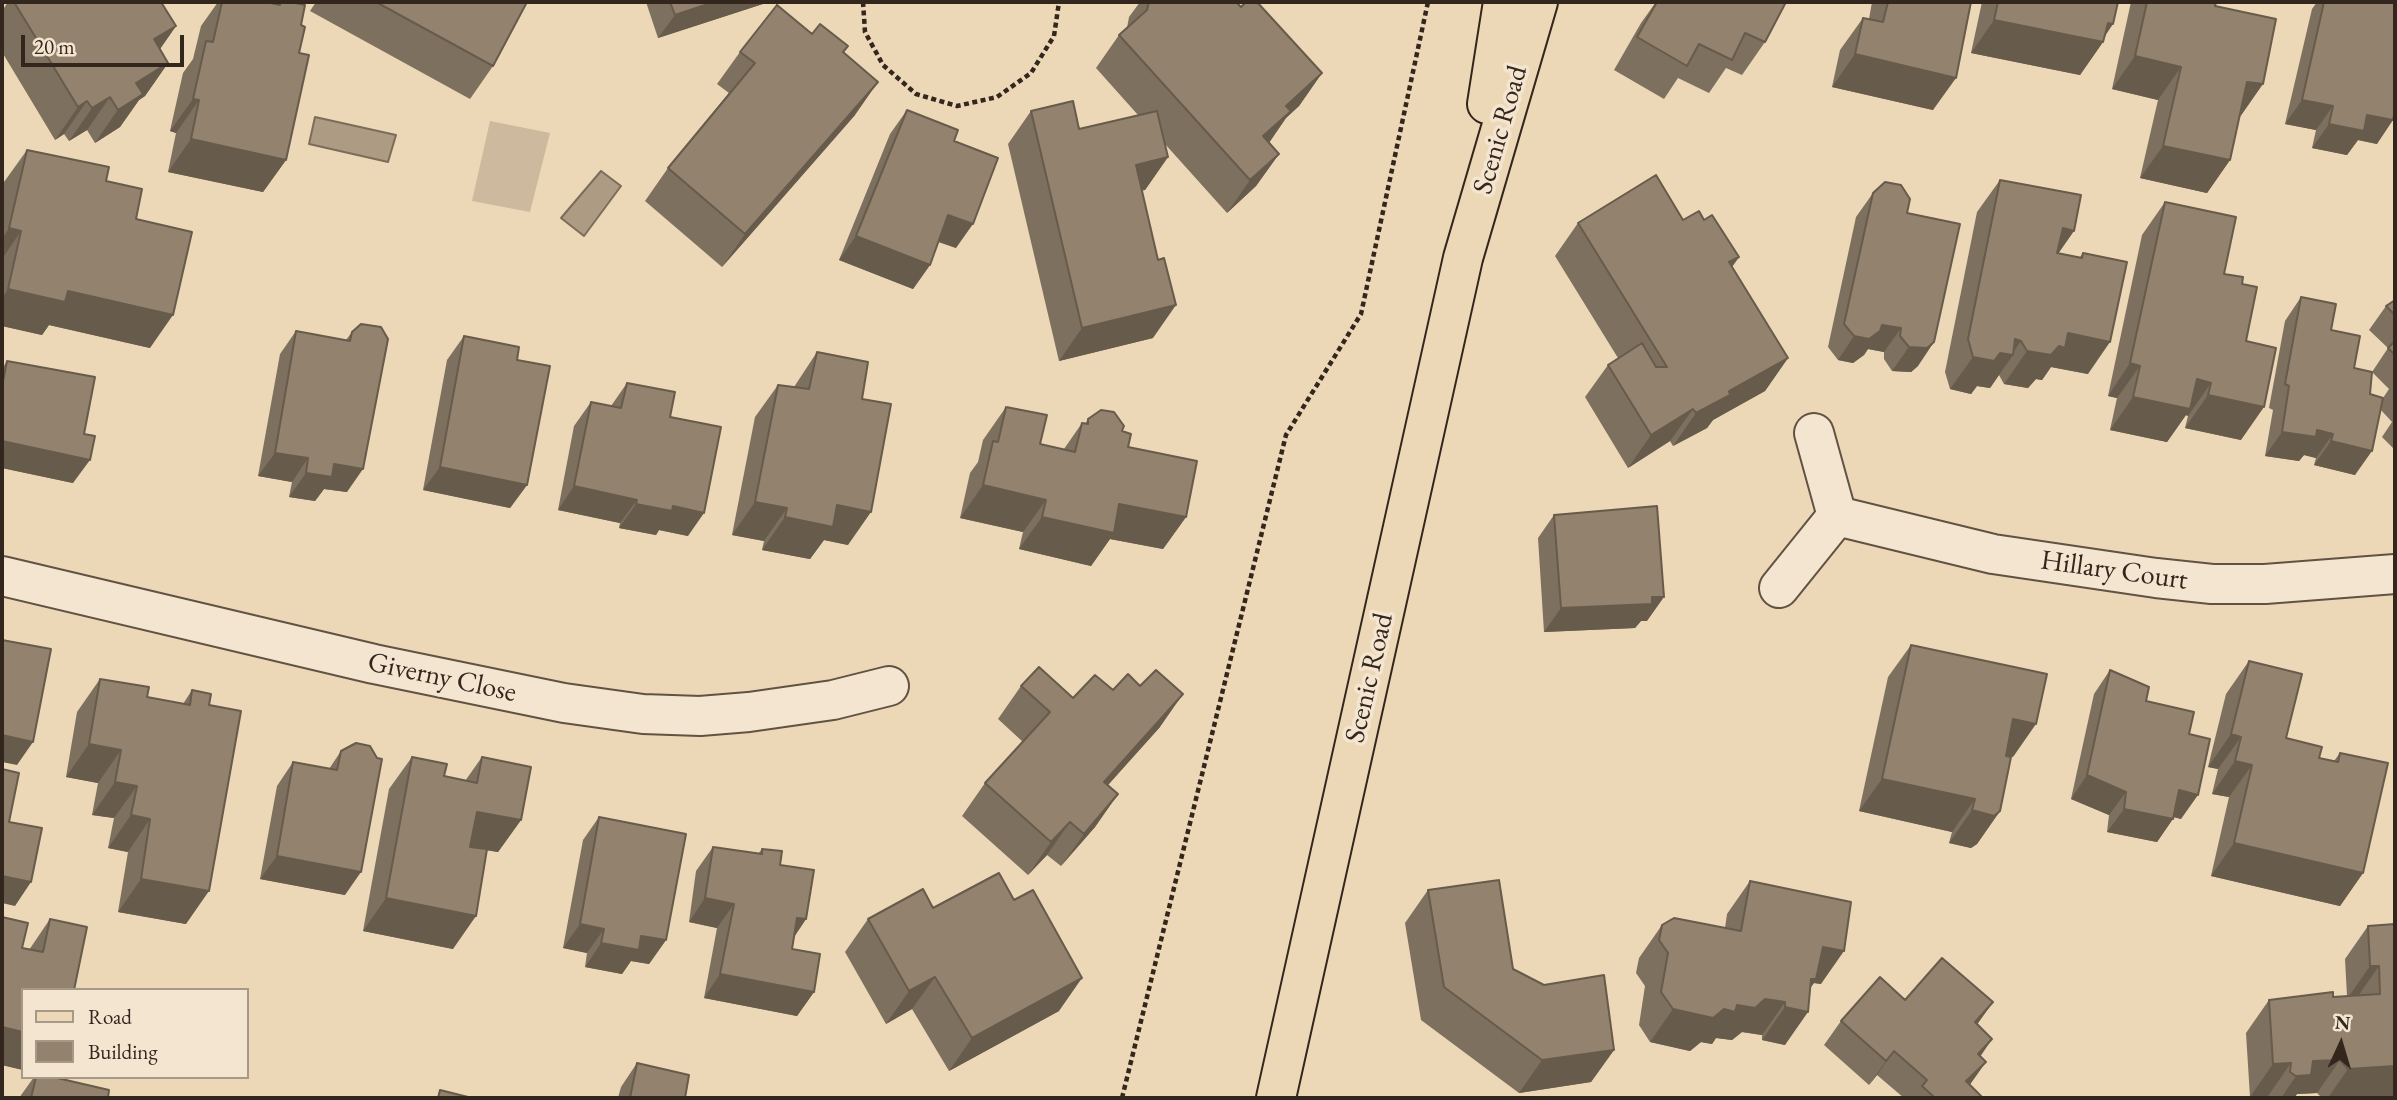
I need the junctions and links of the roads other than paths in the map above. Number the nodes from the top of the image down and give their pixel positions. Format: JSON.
{"nodes":[{"id":1,"x":1503,"y":2,"type":"edge"},
{"id":2,"x":1538,"y":2,"type":"edge"},
{"id":3,"x":1464,"y":258,"type":"junction"},
{"id":4,"x":1814,"y":432,"type":"dead end"},
{"id":5,"x":1837,"y":516,"type":"junction"},
{"id":6,"x":2395,"y":574,"type":"edge"},
{"id":7,"x":2,"y":576,"type":"edge"},
{"id":8,"x":1779,"y":588,"type":"dead end"},
{"id":9,"x":889,"y":687,"type":"dead end"},
{"id":10,"x":1276,"y":1098,"type":"edge"}],
"edges":[{"from":1,"to":3,"type":"main road","name":"Scenic Road"},
{"from":2,"to":3,"type":"main road","name":"Scenic Road"},
{"from":3,"to":10,"type":"main road","name":"Scenic Road"},
{"from":4,"to":5,"type":"street"},
{"from":5,"to":6,"type":"street","name":"Hillary Court"},
{"from":5,"to":8,"type":"street"},
{"from":7,"to":9,"type":"street","name":"Giverny Close"}]}
